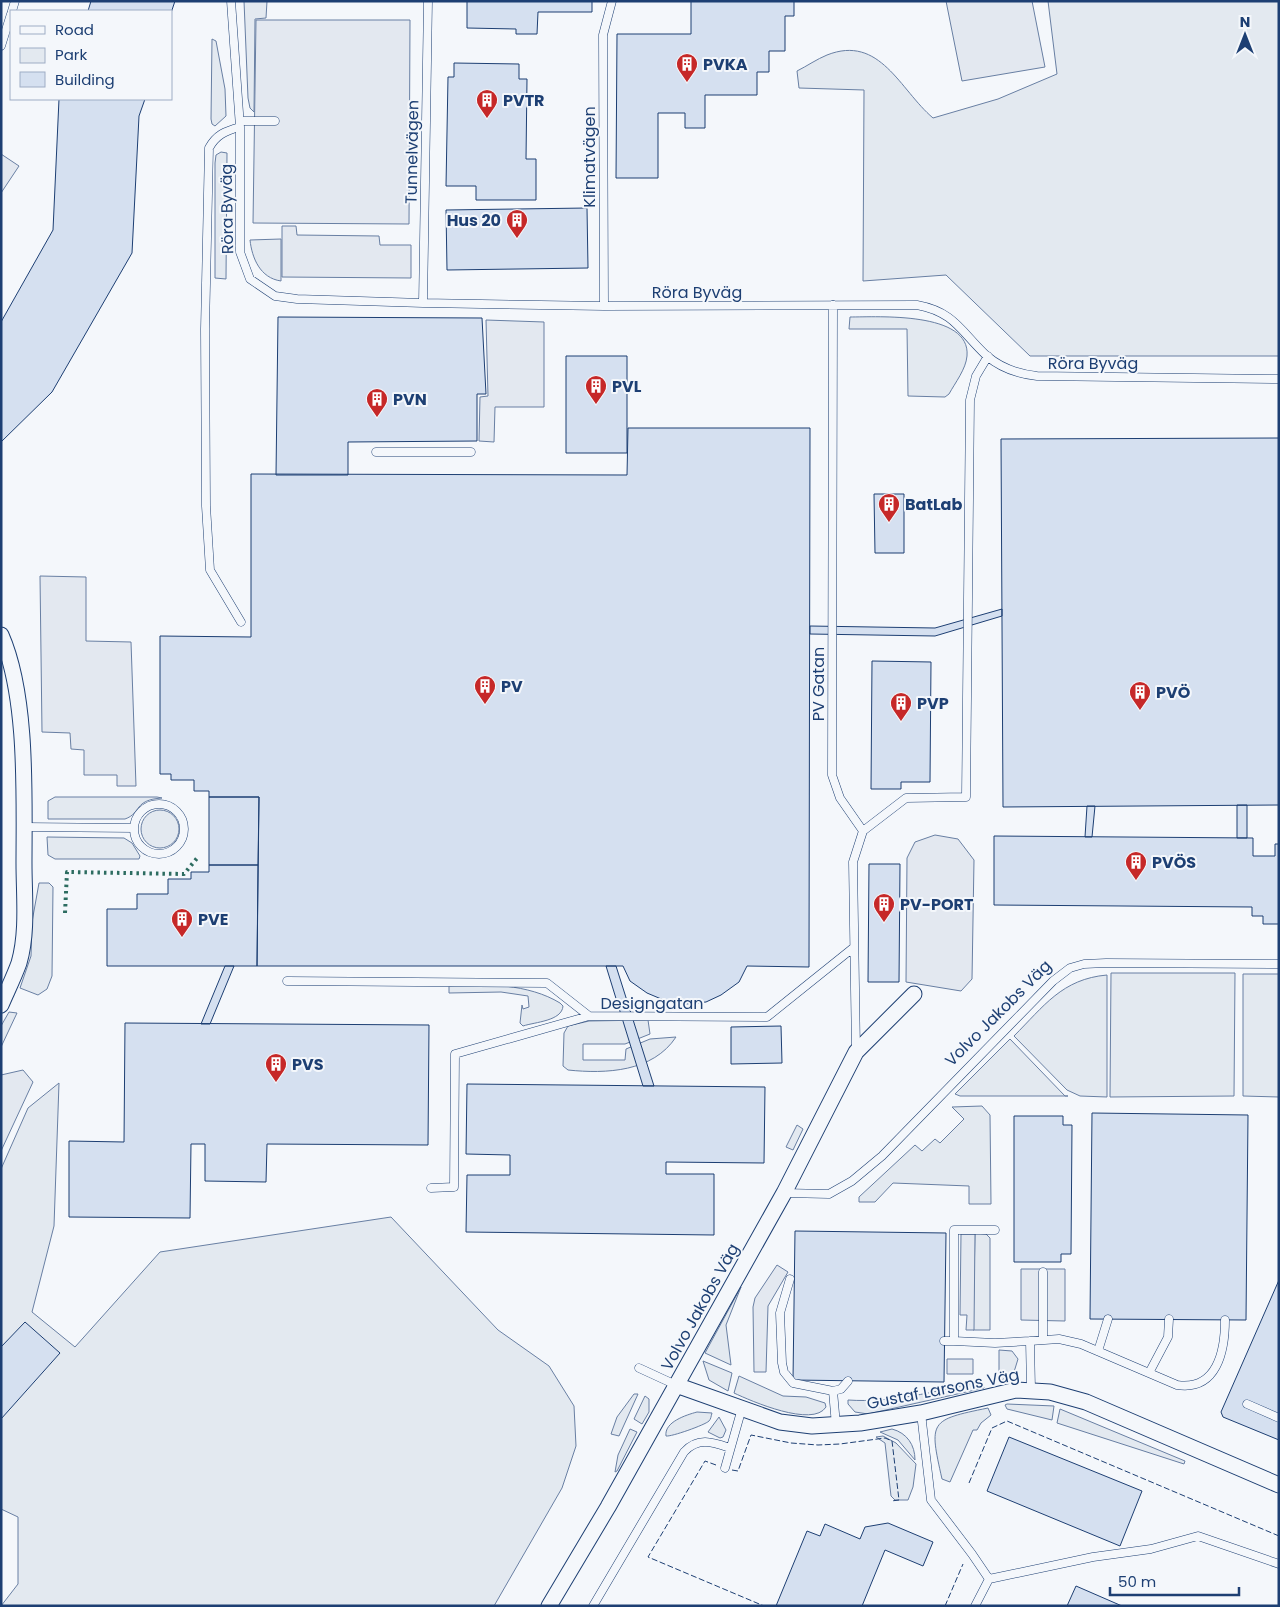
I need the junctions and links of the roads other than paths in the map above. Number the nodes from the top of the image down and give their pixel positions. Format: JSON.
{"nodes":[{"id":1,"x":231,"y":1,"type":"edge"},
{"id":2,"x":428,"y":1,"type":"edge"},
{"id":3,"x":611,"y":4,"type":"edge"},
{"id":4,"x":10,"y":19,"type":"edge"},
{"id":5,"x":1,"y":46,"type":"edge"},
{"id":6,"x":275,"y":121,"type":"dead end"},
{"id":7,"x":240,"y":124,"type":"junction"},
{"id":8,"x":423,"y":304,"type":"junction"},
{"id":9,"x":604,"y":306,"type":"junction"},
{"id":10,"x":834,"y":306,"type":"junction"},
{"id":11,"x":988,"y":356,"type":"junction"},
{"id":12,"x":1279,"y":379,"type":"edge"},
{"id":13,"x":376,"y":452,"type":"dead end"},
{"id":14,"x":471,"y":452,"type":"dead end"},
{"id":15,"x":241,"y":622,"type":"dead end"},
{"id":16,"x":1,"y":635,"type":"edge"},
{"id":17,"x":24,"y":827,"type":"junction"},
{"id":18,"x":134,"y":828,"type":"junction"},
{"id":19,"x":863,"y":831,"type":"junction"},
{"id":20,"x":853,"y":948,"type":"junction"},
{"id":21,"x":1279,"y":964,"type":"edge"},
{"id":22,"x":287,"y":981,"type":"dead end"},
{"id":23,"x":914,"y":994,"type":"dead end"},
{"id":24,"x":1,"y":1005,"type":"edge"},
{"id":25,"x":590,"y":1016,"type":"junction"},
{"id":26,"x":856,"y":1052,"type":"junction"},
{"id":27,"x":431,"y":1188,"type":"dead end"},
{"id":28,"x":784,"y":1194,"type":"junction"},
{"id":29,"x":996,"y":1230,"type":"dead end"},
{"id":30,"x":1043,"y":1272,"type":"dead end"},
{"id":31,"x":790,"y":1279,"type":"dead end"},
{"id":32,"x":1108,"y":1319,"type":"dead end"},
{"id":33,"x":1169,"y":1319,"type":"dead end"},
{"id":34,"x":1225,"y":1320,"type":"dead end"},
{"id":35,"x":1043,"y":1340,"type":"junction"},
{"id":36,"x":944,"y":1341,"type":"dead end"},
{"id":37,"x":954,"y":1341,"type":"junction"},
{"id":38,"x":1030,"y":1341,"type":"junction"},
{"id":39,"x":1098,"y":1351,"type":"junction"},
{"id":40,"x":639,"y":1368,"type":"dead end"},
{"id":41,"x":1149,"y":1373,"type":"junction"},
{"id":42,"x":848,"y":1381,"type":"dead end"},
{"id":43,"x":676,"y":1385,"type":"junction"},
{"id":44,"x":1031,"y":1389,"type":"junction"},
{"id":45,"x":833,"y":1391,"type":"junction"},
{"id":46,"x":1247,"y":1404,"type":"dead end"},
{"id":47,"x":742,"y":1408,"type":"junction"},
{"id":48,"x":921,"y":1413,"type":"junction"},
{"id":49,"x":1279,"y":1418,"type":"edge"},
{"id":50,"x":836,"y":1425,"type":"junction"},
{"id":51,"x":730,"y":1448,"type":"junction"},
{"id":52,"x":725,"y":1468,"type":"dead end"},
{"id":53,"x":1279,"y":1485,"type":"edge"},
{"id":54,"x":1279,"y":1564,"type":"edge"},
{"id":55,"x":989,"y":1579,"type":"junction"},
{"id":56,"x":549,"y":1606,"type":"edge"},
{"id":57,"x":593,"y":1606,"type":"edge"},
{"id":58,"x":975,"y":1606,"type":"edge"}],
"edges":[{"from":1,"to":7,"type":"lane","name":"Röra Byväg"},
{"from":2,"to":8,"type":"lane","name":"Tunnelvägen"},
{"from":3,"to":9,"type":"lane","name":"Klimatvägen"},
{"from":4,"to":5,"type":"lane"},
{"from":6,"to":7,"type":"lane"},
{"from":7,"to":8,"type":"lane","name":"Röra Byväg"},
{"from":7,"to":15,"type":"lane"},
{"from":8,"to":9,"type":"lane","name":"Röra Byväg"},
{"from":9,"to":10,"type":"lane","name":"Röra Byväg"},
{"from":10,"to":11,"type":"lane","name":"Röra Byväg"},
{"from":10,"to":19,"type":"lane","name":"PV Gatan"},
{"from":11,"to":12,"type":"lane","name":"Röra Byväg"},
{"from":11,"to":19,"type":"lane"},
{"from":13,"to":14,"type":"lane"},
{"from":16,"to":17,"type":"street"},
{"from":17,"to":18,"type":"lane"},
{"from":17,"to":24,"type":"street"},
{"from":18,"to":18,"type":"lane"},
{"from":19,"to":20,"type":"lane"},
{"from":20,"to":25,"type":"lane","name":"Designgatan"},
{"from":20,"to":26,"type":"lane"},
{"from":21,"to":28,"type":"lane","name":"Volvo Jakobs Väg"},
{"from":22,"to":25,"type":"lane","name":"Designgatan"},
{"from":23,"to":26,"type":"street","name":"Volvo Jakobs Väg"},
{"from":25,"to":27,"type":"lane"},
{"from":26,"to":28,"type":"street","name":"Volvo Jakobs Väg"},
{"from":28,"to":43,"type":"street","name":"Volvo Jakobs Väg"},
{"from":29,"to":37,"type":"lane"},
{"from":30,"to":35,"type":"lane"},
{"from":31,"to":45,"type":"lane"},
{"from":32,"to":39,"type":"lane"},
{"from":33,"to":41,"type":"lane"},
{"from":34,"to":41,"type":"lane"},
{"from":35,"to":38,"type":"lane"},
{"from":35,"to":39,"type":"lane"},
{"from":36,"to":37,"type":"lane"},
{"from":37,"to":38,"type":"lane"},
{"from":38,"to":44,"type":"lane"},
{"from":39,"to":41,"type":"lane"},
{"from":40,"to":43,"type":"lane"},
{"from":42,"to":45,"type":"lane"},
{"from":43,"to":47,"type":"street","name":"Gustaf Larsons Väg"},
{"from":43,"to":56,"type":"street"},
{"from":44,"to":48,"type":"street","name":"Gustaf Larsons Väg"},
{"from":44,"to":53,"type":"street","name":"Gustaf Larsons Väg"},
{"from":45,"to":50,"type":"lane"},
{"from":46,"to":49,"type":"lane"},
{"from":47,"to":50,"type":"street","name":"Gustaf Larsons Väg"},
{"from":47,"to":51,"type":"lane"},
{"from":48,"to":50,"type":"street","name":"Gustaf Larsons Väg"},
{"from":48,"to":55,"type":"lane"},
{"from":51,"to":52,"type":"lane"},
{"from":51,"to":57,"type":"lane"},
{"from":54,"to":55,"type":"lane"},
{"from":55,"to":58,"type":"lane"}]}
